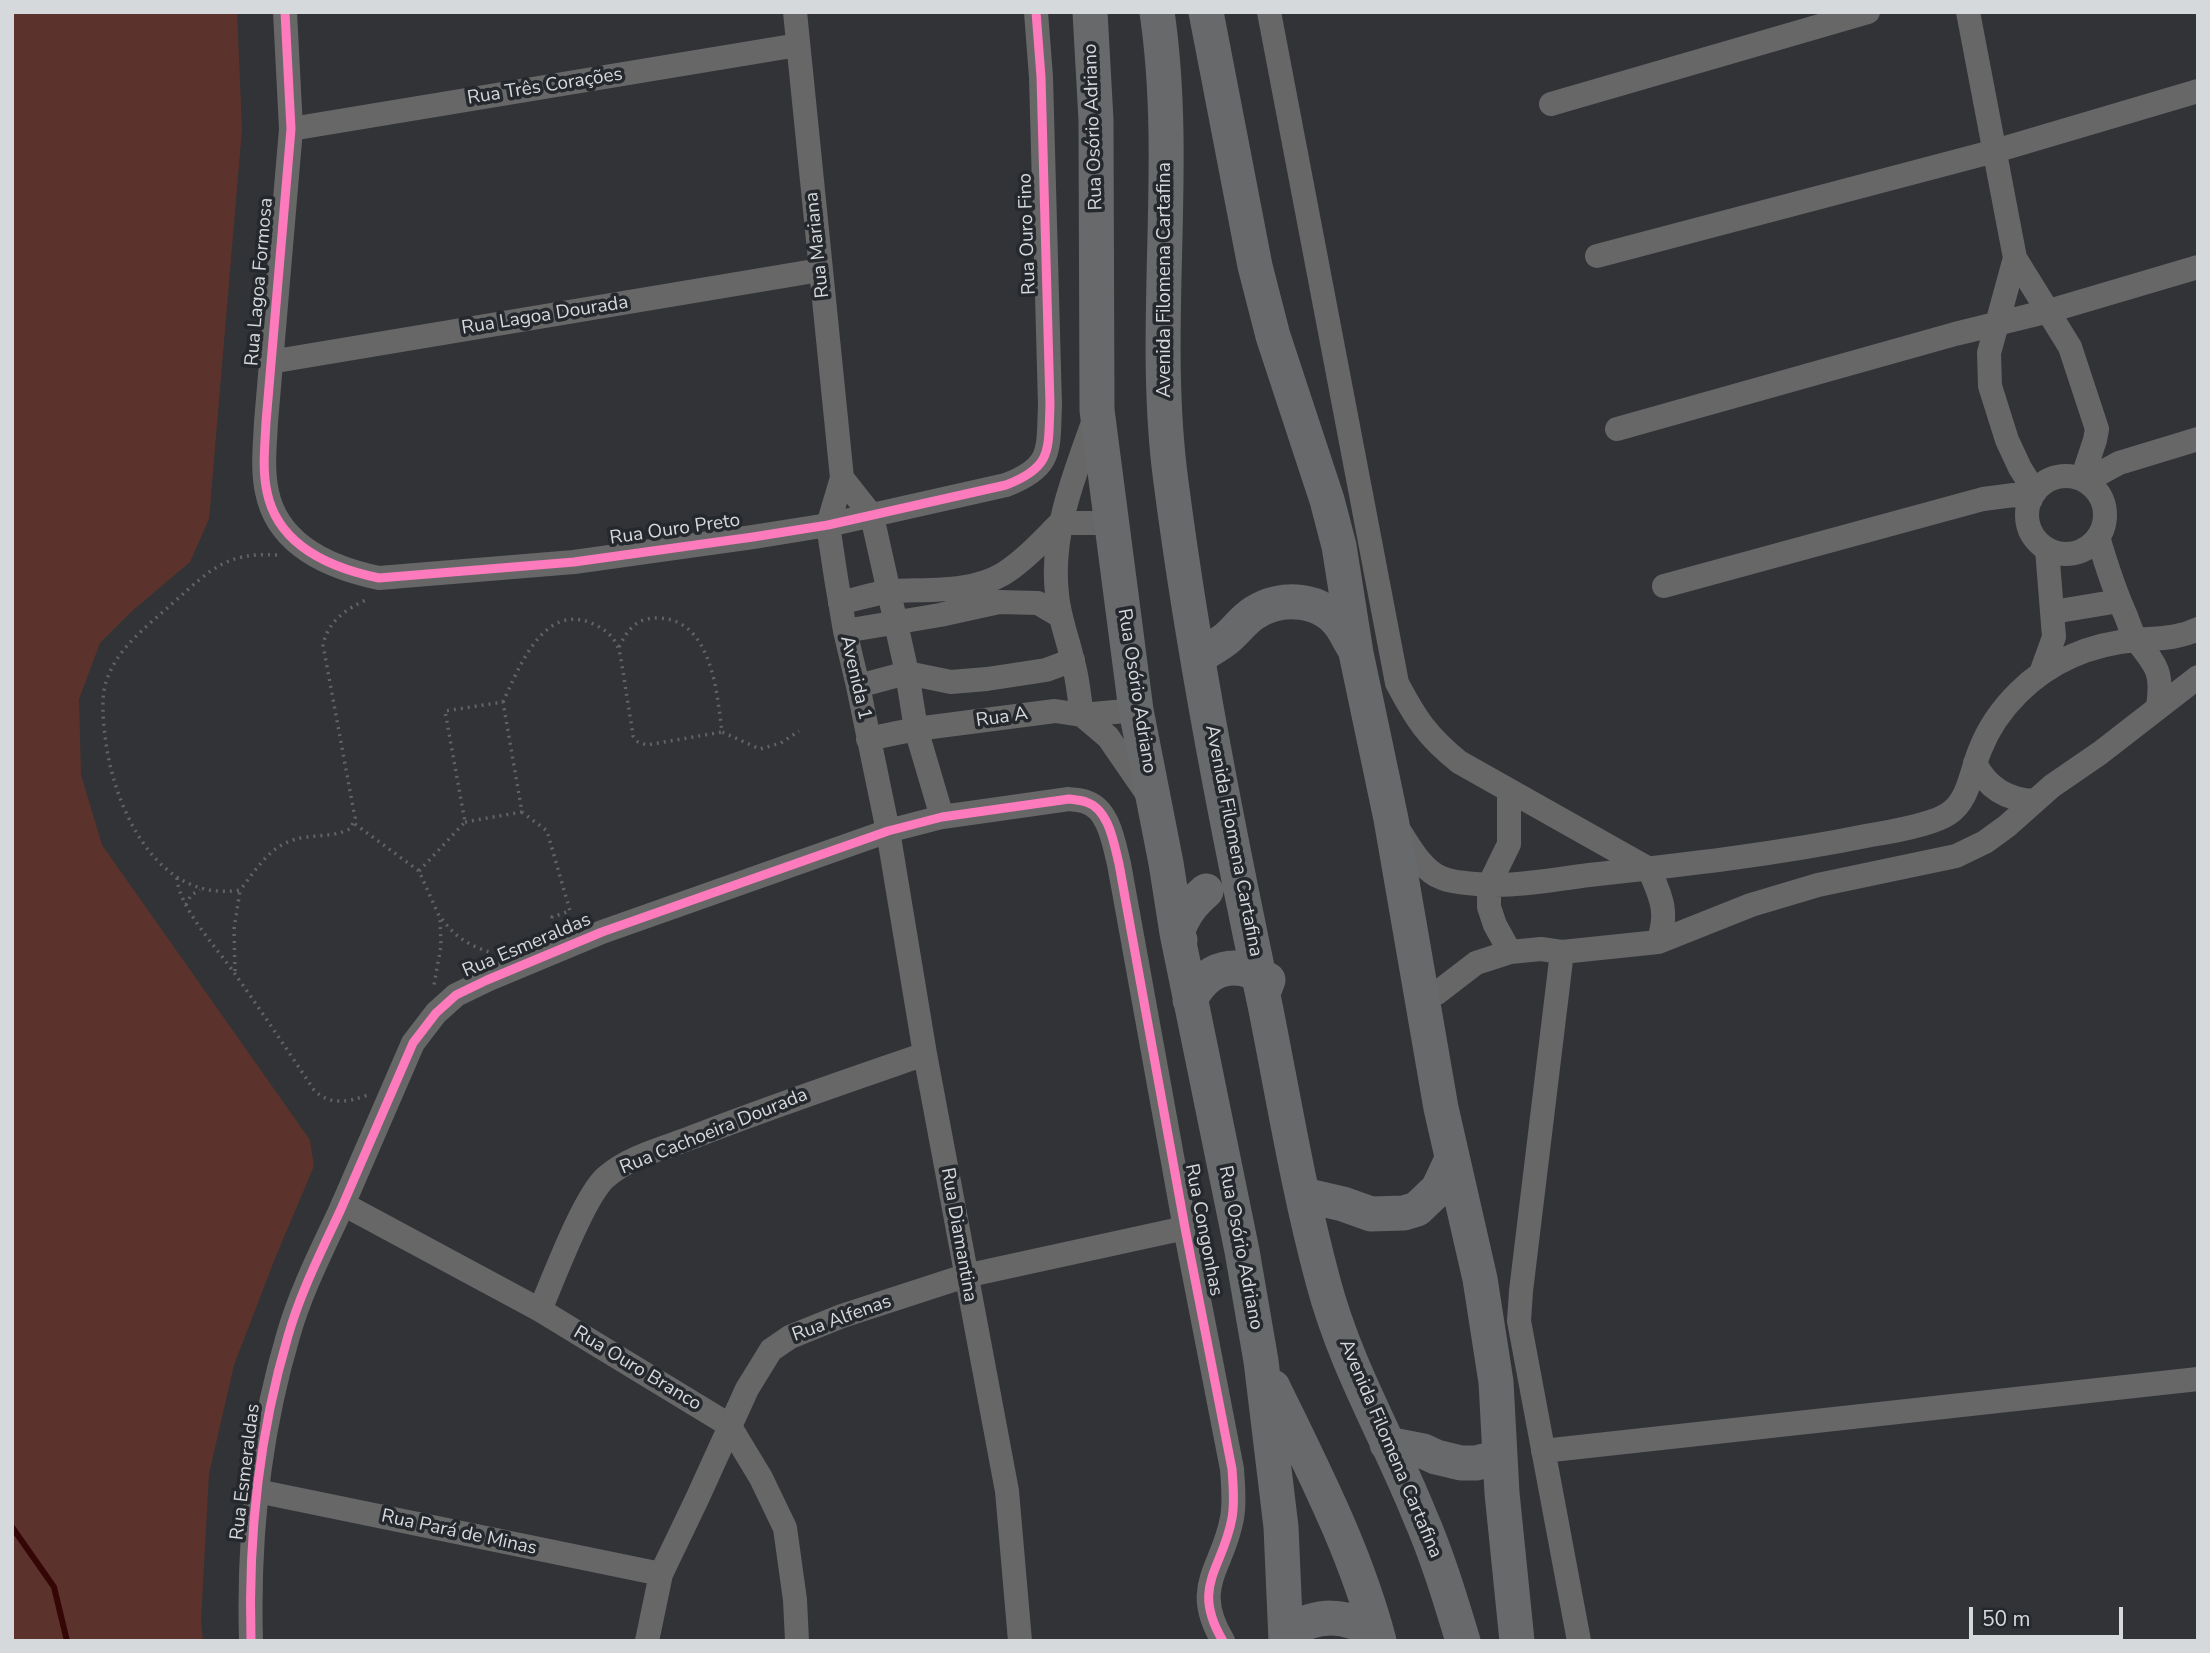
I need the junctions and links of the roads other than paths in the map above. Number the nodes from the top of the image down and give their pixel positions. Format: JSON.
{"nodes":[{"id":1,"x":285,"y":12,"type":"edge"},
{"id":2,"x":794,"y":12,"type":"edge"},
{"id":3,"x":1035,"y":12,"type":"edge"},
{"id":4,"x":1090,"y":12,"type":"edge"},
{"id":5,"x":1157,"y":12,"type":"edge"},
{"id":6,"x":1206,"y":12,"type":"edge"},
{"id":7,"x":1269,"y":12,"type":"edge"},
{"id":8,"x":1868,"y":12,"type":"edge"},
{"id":9,"x":1968,"y":12,"type":"edge"},
{"id":10,"x":799,"y":45,"type":"junction"},
{"id":11,"x":2198,"y":91,"type":"edge"},
{"id":12,"x":1551,"y":104,"type":"dead end"},
{"id":13,"x":291,"y":129,"type":"junction"},
{"id":14,"x":1994,"y":151,"type":"junction"},
{"id":15,"x":1597,"y":256,"type":"dead end"},
{"id":16,"x":2015,"y":258,"type":"junction"},
{"id":17,"x":2198,"y":267,"type":"edge"},
{"id":18,"x":820,"y":270,"type":"junction"},
{"id":19,"x":2049,"y":311,"type":"junction"},
{"id":20,"x":1999,"y":322,"type":"junction"},
{"id":21,"x":270,"y":362,"type":"junction"},
{"id":22,"x":1097,"y":410,"type":"junction"},
{"id":23,"x":1617,"y":429,"type":"dead end"},
{"id":24,"x":2198,"y":439,"type":"edge"},
{"id":25,"x":1046,"y":454,"type":"joint"},
{"id":26,"x":842,"y":478,"type":"junction"},
{"id":27,"x":2084,"y":480,"type":"junction"},
{"id":28,"x":2033,"y":496,"type":"junction"},
{"id":29,"x":872,"y":516,"type":"junction"},
{"id":30,"x":1060,"y":523,"type":"junction"},
{"id":31,"x":1111,"y":523,"type":"junction"},
{"id":32,"x":828,"y":525,"type":"junction"},
{"id":33,"x":2098,"y":537,"type":"junction"},
{"id":34,"x":298,"y":546,"type":"joint"},
{"id":35,"x":2048,"y":549,"type":"junction"},
{"id":36,"x":1664,"y":586,"type":"dead end"},
{"id":37,"x":890,"y":592,"type":"junction"},
{"id":38,"x":2119,"y":601,"type":"junction"},
{"id":39,"x":840,"y":603,"type":"junction"},
{"id":40,"x":2053,"y":612,"type":"junction"},
{"id":41,"x":1060,"y":616,"type":"junction"},
{"id":42,"x":895,"y":621,"type":"junction"},
{"id":43,"x":2198,"y":629,"type":"edge"},
{"id":44,"x":845,"y":631,"type":"junction"},
{"id":45,"x":2136,"y":640,"type":"junction"},
{"id":46,"x":1356,"y":653,"type":"junction"},
{"id":47,"x":1198,"y":657,"type":"junction"},
{"id":48,"x":1073,"y":660,"type":"junction"},
{"id":49,"x":908,"y":673,"type":"junction"},
{"id":50,"x":2041,"y":673,"type":"junction"},
{"id":51,"x":2198,"y":677,"type":"edge"},
{"id":52,"x":858,"y":686,"type":"junction"},
{"id":53,"x":2158,"y":706,"type":"junction"},
{"id":54,"x":1136,"y":710,"type":"junction"},
{"id":55,"x":1082,"y":715,"type":"junction"},
{"id":56,"x":916,"y":729,"type":"junction"},
{"id":57,"x":868,"y":739,"type":"junction"},
{"id":58,"x":1975,"y":763,"type":"junction"},
{"id":59,"x":1509,"y":791,"type":"junction"},
{"id":60,"x":2035,"y":801,"type":"junction"},
{"id":61,"x":1154,"y":805,"type":"junction"},
{"id":62,"x":942,"y":817,"type":"junction"},
{"id":63,"x":1391,"y":819,"type":"junction"},
{"id":64,"x":1106,"y":822,"type":"joint"},
{"id":65,"x":888,"y":831,"type":"junction"},
{"id":66,"x":1166,"y":863,"type":"junction"},
{"id":67,"x":1236,"y":866,"type":"junction"},
{"id":68,"x":1649,"y":869,"type":"junction"},
{"id":69,"x":1489,"y":885,"type":"junction"},
{"id":70,"x":1206,"y":891,"type":"junction"},
{"id":71,"x":1177,"y":933,"type":"junction"},
{"id":72,"x":1658,"y":942,"type":"junction"},
{"id":73,"x":1510,"y":952,"type":"junction"},
{"id":74,"x":1562,"y":952,"type":"junction"},
{"id":75,"x":1218,"y":970,"type":"junction"},
{"id":76,"x":1262,"y":995,"type":"junction"},
{"id":77,"x":1190,"y":1000,"type":"junction"},
{"id":78,"x":1422,"y":1000,"type":"junction"},
{"id":79,"x":925,"y":1054,"type":"junction"},
{"id":80,"x":1452,"y":1159,"type":"junction"},
{"id":81,"x":1304,"y":1195,"type":"junction"},
{"id":82,"x":343,"y":1204,"type":"junction"},
{"id":83,"x":1185,"y":1228,"type":"junction"},
{"id":84,"x":965,"y":1276,"type":"junction"},
{"id":85,"x":540,"y":1310,"type":"junction"},
{"id":86,"x":1261,"y":1361,"type":"junction"},
{"id":87,"x":2198,"y":1379,"type":"edge"},
{"id":88,"x":729,"y":1425,"type":"junction"},
{"id":89,"x":1387,"y":1444,"type":"junction"},
{"id":90,"x":1543,"y":1451,"type":"junction"},
{"id":91,"x":1500,"y":1457,"type":"junction"},
{"id":92,"x":257,"y":1491,"type":"junction"},
{"id":93,"x":661,"y":1574,"type":"junction"},
{"id":94,"x":1378,"y":1636,"type":"edge"},
{"id":95,"x":1286,"y":1637,"type":"edge"},
{"id":96,"x":251,"y":1641,"type":"edge"},
{"id":97,"x":647,"y":1641,"type":"edge"},
{"id":98,"x":797,"y":1641,"type":"edge"},
{"id":99,"x":1020,"y":1641,"type":"edge"},
{"id":100,"x":1223,"y":1641,"type":"edge"},
{"id":101,"x":1463,"y":1641,"type":"edge"},
{"id":102,"x":1517,"y":1641,"type":"edge"},
{"id":103,"x":1579,"y":1641,"type":"edge"}],
"edges":[{"from":1,"to":13,"type":"street","name":"Rua Lagoa Formosa"},
{"from":2,"to":10,"type":"street","name":"Rua Mariana"},
{"from":3,"to":25,"type":"street","name":"Rua Ouro Fino"},
{"from":4,"to":22,"type":"main road","name":"Rua Osório Adriano"},
{"from":5,"to":47,"type":"main road","name":"Avenida Filomena Cartafina"},
{"from":6,"to":46,"type":"main road"},
{"from":7,"to":59,"type":"street"},
{"from":8,"to":12,"type":"street"},
{"from":9,"to":14,"type":"street"},
{"from":10,"to":13,"type":"street","name":"Rua Três Corações"},
{"from":10,"to":18,"type":"street","name":"Rua Mariana"},
{"from":11,"to":14,"type":"street"},
{"from":13,"to":21,"type":"street","name":"Rua Lagoa Formosa"},
{"from":14,"to":15,"type":"street"},
{"from":14,"to":16,"type":"street"},
{"from":16,"to":19,"type":"street"},
{"from":16,"to":20,"type":"street"},
{"from":17,"to":19,"type":"street"},
{"from":18,"to":21,"type":"street","name":"Rua Lagoa Dourada"},
{"from":18,"to":26,"type":"street","name":"Rua Mariana"},
{"from":19,"to":20,"type":"street"},
{"from":19,"to":27,"type":"street"},
{"from":20,"to":23,"type":"street"},
{"from":20,"to":28,"type":"street"},
{"from":21,"to":34,"type":"street","name":"Rua Lagoa Formosa"},
{"from":22,"to":30,"type":"street"},
{"from":22,"to":31,"type":"main road","name":"Rua Osório Adriano"},
{"from":24,"to":27,"type":"street"},
{"from":25,"to":29,"type":"street","name":"Rua Ouro Preto"},
{"from":26,"to":29,"type":"street"},
{"from":26,"to":32,"type":"street","name":"Rua Mariana"},
{"from":27,"to":28,"type":"street"},
{"from":27,"to":33,"type":"street"},
{"from":28,"to":35,"type":"street"},
{"from":28,"to":36,"type":"street"},
{"from":29,"to":32,"type":"street","name":"Rua Ouro Preto"},
{"from":29,"to":37,"type":"street"},
{"from":30,"to":31,"type":"street"},
{"from":30,"to":37,"type":"street"},
{"from":30,"to":41,"type":"street"},
{"from":31,"to":54,"type":"main road","name":"Rua Osório Adriano"},
{"from":32,"to":34,"type":"street","name":"Rua Ouro Preto"},
{"from":32,"to":39,"type":"street","name":"Avenida 1"},
{"from":33,"to":35,"type":"street"},
{"from":33,"to":38,"type":"street"},
{"from":35,"to":40,"type":"street"},
{"from":37,"to":39,"type":"street"},
{"from":37,"to":42,"type":"street"},
{"from":38,"to":40,"type":"street"},
{"from":38,"to":45,"type":"street"},
{"from":39,"to":44,"type":"street","name":"Avenida 1"},
{"from":40,"to":50,"type":"street"},
{"from":41,"to":42,"type":"street"},
{"from":41,"to":48,"type":"street"},
{"from":42,"to":44,"type":"street"},
{"from":42,"to":49,"type":"street"},
{"from":43,"to":45,"type":"street"},
{"from":44,"to":52,"type":"street","name":"Avenida 1"},
{"from":45,"to":50,"type":"street"},
{"from":45,"to":53,"type":"street"},
{"from":46,"to":47,"type":"main road"},
{"from":46,"to":63,"type":"main road"},
{"from":47,"to":67,"type":"main road","name":"Avenida Filomena Cartafina"},
{"from":48,"to":49,"type":"street"},
{"from":48,"to":55,"type":"street"},
{"from":49,"to":52,"type":"street"},
{"from":49,"to":56,"type":"street"},
{"from":50,"to":58,"type":"street"},
{"from":51,"to":53,"type":"street"},
{"from":52,"to":57,"type":"street","name":"Avenida 1"},
{"from":53,"to":60,"type":"street"},
{"from":54,"to":55,"type":"street","name":"Rua A"},
{"from":54,"to":61,"type":"main road","name":"Rua Osório Adriano"},
{"from":55,"to":56,"type":"street","name":"Rua A"},
{"from":55,"to":61,"type":"street"},
{"from":56,"to":57,"type":"street","name":"Rua A"},
{"from":56,"to":62,"type":"street"},
{"from":57,"to":65,"type":"street","name":"Avenida 1"},
{"from":58,"to":60,"type":"street"},
{"from":58,"to":68,"type":"street"},
{"from":59,"to":68,"type":"street"},
{"from":59,"to":69,"type":"street"},
{"from":60,"to":72,"type":"street"},
{"from":61,"to":66,"type":"main road","name":"Rua Osório Adriano"},
{"from":62,"to":64,"type":"street","name":"Rua Esmeraldas"},
{"from":62,"to":65,"type":"street","name":"Rua Esmeraldas"},
{"from":63,"to":69,"type":"street"},
{"from":63,"to":78,"type":"main road"},
{"from":64,"to":83,"type":"street","name":"Rua Congonhas"},
{"from":65,"to":79,"type":"street","name":"Rua Diamantina"},
{"from":65,"to":82,"type":"street","name":"Rua Esmeraldas"},
{"from":66,"to":70,"type":"main road"},
{"from":66,"to":71,"type":"main road","name":"Rua Osório Adriano"},
{"from":67,"to":70,"type":"main road"},
{"from":67,"to":76,"type":"main road","name":"Avenida Filomena Cartafina"},
{"from":68,"to":69,"type":"street"},
{"from":68,"to":72,"type":"street"},
{"from":69,"to":73,"type":"street"},
{"from":70,"to":71,"type":"main road"},
{"from":71,"to":75,"type":"main road"},
{"from":71,"to":77,"type":"main road","name":"Rua Osório Adriano"},
{"from":72,"to":74,"type":"street"},
{"from":73,"to":74,"type":"street"},
{"from":73,"to":78,"type":"street"},
{"from":74,"to":90,"type":"street"},
{"from":75,"to":76,"type":"main road"},
{"from":75,"to":77,"type":"main road"},
{"from":76,"to":81,"type":"main road","name":"Avenida Filomena Cartafina"},
{"from":77,"to":86,"type":"main road","name":"Rua Osório Adriano"},
{"from":78,"to":80,"type":"main road"},
{"from":79,"to":84,"type":"street","name":"Rua Diamantina"},
{"from":79,"to":85,"type":"street","name":"Rua Cachoeira Dourada"},
{"from":80,"to":81,"type":"main road"},
{"from":80,"to":91,"type":"main road"},
{"from":81,"to":89,"type":"main road","name":"Avenida Filomena Cartafina"},
{"from":82,"to":85,"type":"street","name":"Rua Ouro Branco"},
{"from":82,"to":92,"type":"street","name":"Rua Esmeraldas"},
{"from":83,"to":84,"type":"street","name":"Rua Alfenas"},
{"from":83,"to":100,"type":"street","name":"Rua Congonhas"},
{"from":84,"to":88,"type":"street","name":"Rua Alfenas"},
{"from":84,"to":99,"type":"street","name":"Rua Diamantina"},
{"from":85,"to":88,"type":"street","name":"Rua Ouro Branco"},
{"from":86,"to":94,"type":"main road","name":"Rua Osório Adriano"},
{"from":86,"to":95,"type":"main road","name":"Rua Osório Adriano"},
{"from":87,"to":90,"type":"street"},
{"from":88,"to":93,"type":"street","name":"Rua Alfenas"},
{"from":88,"to":98,"type":"street","name":"Rua Ouro Branco"},
{"from":89,"to":91,"type":"main road"},
{"from":89,"to":101,"type":"main road","name":"Avenida Filomena Cartafina"},
{"from":90,"to":103,"type":"street"},
{"from":91,"to":102,"type":"main road"},
{"from":92,"to":93,"type":"street","name":"Rua Pará de Minas"},
{"from":92,"to":96,"type":"street","name":"Rua Esmeraldas"},
{"from":93,"to":97,"type":"street","name":"Rua Alfenas"},
{"from":94,"to":95,"type":"main road"}]}
